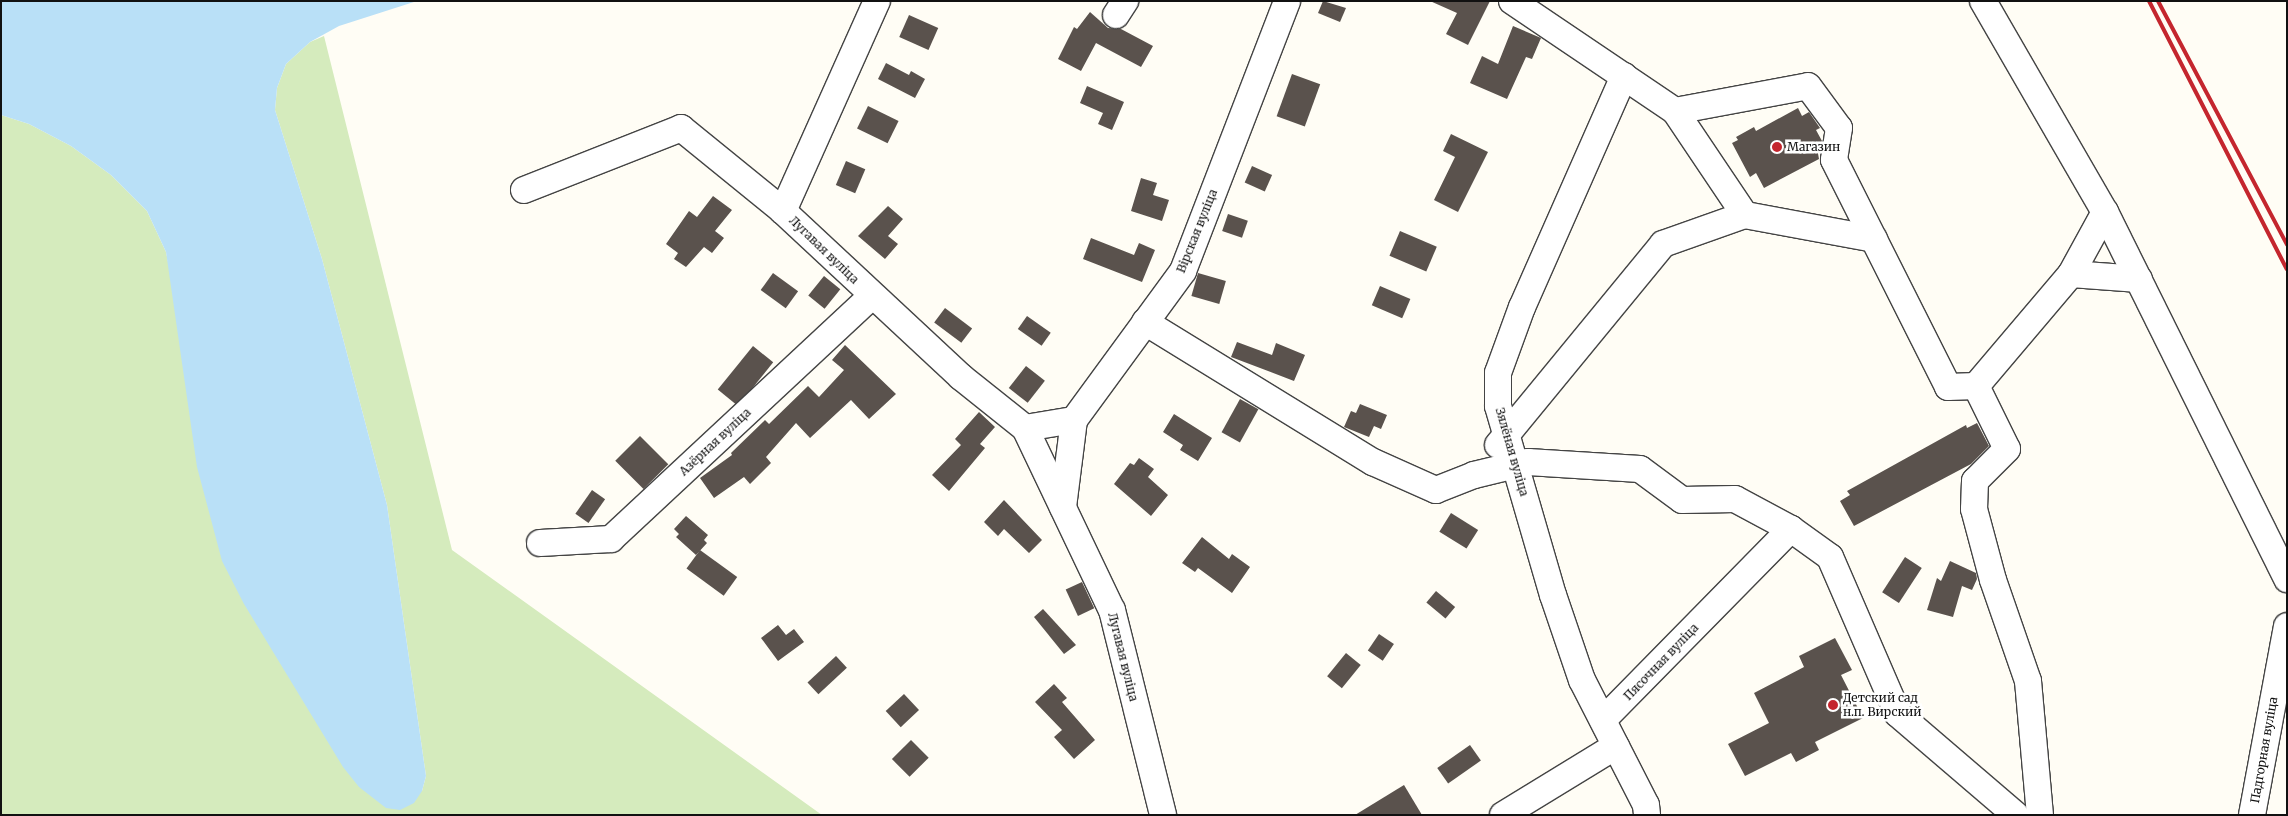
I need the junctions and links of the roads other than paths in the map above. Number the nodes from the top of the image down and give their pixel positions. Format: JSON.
{"nodes":[{"id":1,"x":877,"y":1,"type":"edge"},
{"id":2,"x":1287,"y":1,"type":"edge"},
{"id":3,"x":1512,"y":1,"type":"edge"},
{"id":4,"x":1983,"y":1,"type":"edge"},
{"id":5,"x":1624,"y":76,"type":"junction"},
{"id":6,"x":1675,"y":110,"type":"junction"},
{"id":7,"x":524,"y":190,"type":"dead end"},
{"id":8,"x":783,"y":211,"type":"junction"},
{"id":9,"x":2106,"y":212,"type":"junction"},
{"id":10,"x":1744,"y":215,"type":"junction"},
{"id":11,"x":1874,"y":239,"type":"junction"},
{"id":12,"x":2071,"y":274,"type":"junction"},
{"id":13,"x":2139,"y":280,"type":"junction"},
{"id":14,"x":872,"y":296,"type":"junction"},
{"id":15,"x":1145,"y":322,"type":"junction"},
{"id":16,"x":1976,"y":386,"type":"junction"},
{"id":17,"x":1074,"y":420,"type":"junction"},
{"id":18,"x":1025,"y":428,"type":"junction"},
{"id":19,"x":1506,"y":435,"type":"junction"},
{"id":20,"x":1515,"y":465,"type":"junction"},
{"id":21,"x":1474,"y":475,"type":"junction"},
{"id":22,"x":1063,"y":507,"type":"junction"},
{"id":23,"x":1791,"y":529,"type":"junction"},
{"id":24,"x":540,"y":543,"type":"dead end"},
{"id":25,"x":2287,"y":579,"type":"edge"},
{"id":26,"x":2287,"y":626,"type":"edge"},
{"id":27,"x":1604,"y":720,"type":"junction"},
{"id":28,"x":1616,"y":746,"type":"junction"},
{"id":29,"x":1163,"y":815,"type":"edge"},
{"id":30,"x":1503,"y":815,"type":"edge"},
{"id":31,"x":1647,"y":815,"type":"edge"},
{"id":32,"x":2016,"y":815,"type":"edge"},
{"id":33,"x":2040,"y":815,"type":"edge"},
{"id":34,"x":2252,"y":815,"type":"edge"}],
"edges":[{"from":1,"to":8,"type":"street"},
{"from":2,"to":15,"type":"street","name":"Вірская вуліца"},
{"from":3,"to":5,"type":"street"},
{"from":4,"to":9,"type":"street"},
{"from":5,"to":6,"type":"street"},
{"from":5,"to":19,"type":"street","name":"Зялёная вуліца"},
{"from":6,"to":10,"type":"street"},
{"from":6,"to":11,"type":"street"},
{"from":7,"to":8,"type":"street","name":"Лугавая вуліца"},
{"from":8,"to":14,"type":"street","name":"Лугавая вуліца"},
{"from":9,"to":12,"type":"street"},
{"from":9,"to":13,"type":"street"},
{"from":10,"to":11,"type":"street"},
{"from":10,"to":19,"type":"street"},
{"from":11,"to":16,"type":"street"},
{"from":12,"to":13,"type":"street"},
{"from":12,"to":16,"type":"street"},
{"from":13,"to":25,"type":"street"},
{"from":14,"to":18,"type":"street","name":"Лугавая вуліца"},
{"from":14,"to":24,"type":"street","name":"Азёрная вуліца"},
{"from":15,"to":17,"type":"street","name":"Вірская вуліца"},
{"from":15,"to":21,"type":"street"},
{"from":16,"to":33,"type":"street"},
{"from":17,"to":18,"type":"street"},
{"from":17,"to":22,"type":"street"},
{"from":18,"to":22,"type":"street","name":"Лугавая вуліца"},
{"from":19,"to":20,"type":"street","name":"Зялёная вуліца"},
{"from":19,"to":21,"type":"street"},
{"from":20,"to":21,"type":"street"},
{"from":20,"to":23,"type":"street"},
{"from":20,"to":27,"type":"street","name":"Зялёная вуліца"},
{"from":22,"to":29,"type":"street","name":"Лугавая вуліца"},
{"from":23,"to":27,"type":"street","name":"Пясочная вуліца"},
{"from":23,"to":32,"type":"street"},
{"from":26,"to":34,"type":"street","name":"Падгорная вуліца"},
{"from":27,"to":28,"type":"street"},
{"from":28,"to":30,"type":"street"},
{"from":28,"to":31,"type":"street"}]}
